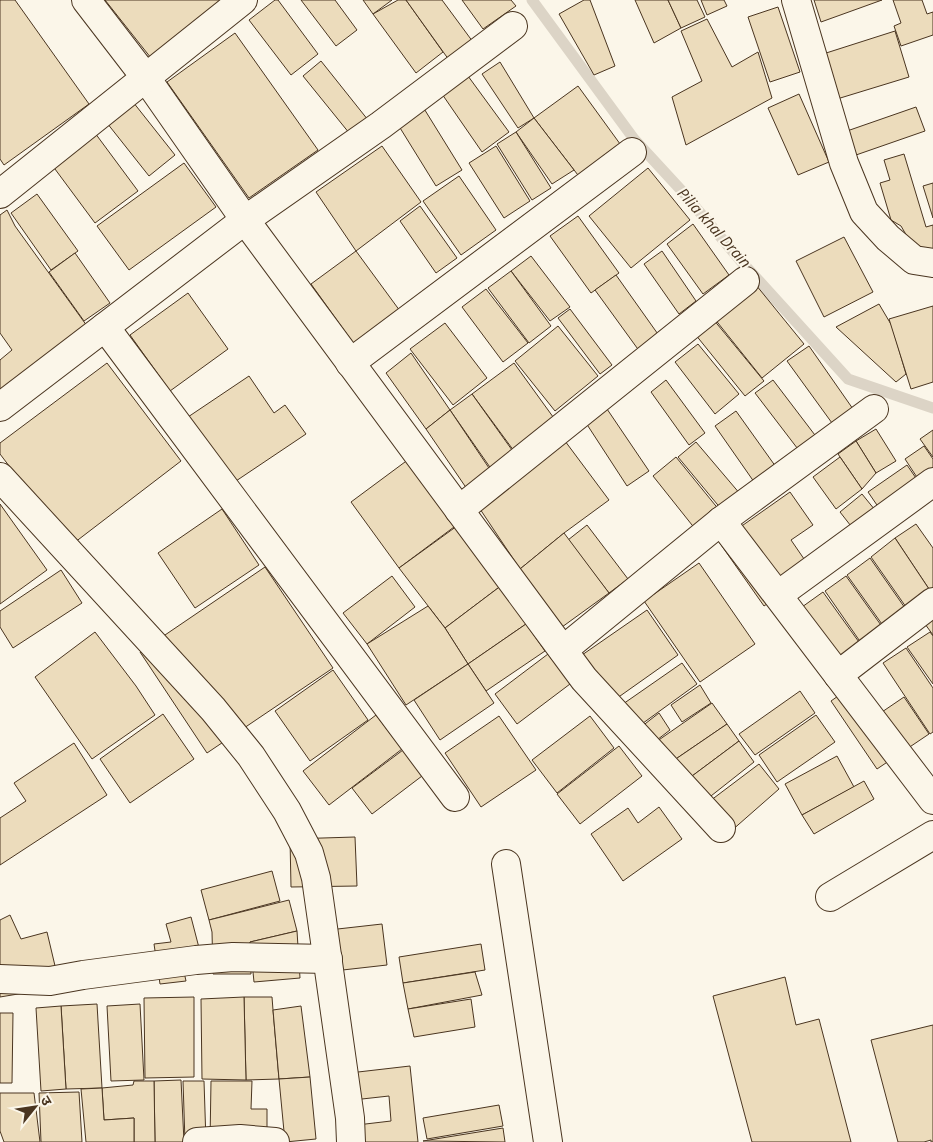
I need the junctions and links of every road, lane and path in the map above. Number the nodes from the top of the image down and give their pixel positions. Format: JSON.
{"nodes":[{"id":1,"x":86,"y":0,"type":"edge"},
{"id":2,"x":243,"y":0,"type":"edge"},
{"id":3,"x":796,"y":0,"type":"edge"},
{"id":4,"x":512,"y":26,"type":"dead end"},
{"id":5,"x":146,"y":78,"type":"junction"},
{"id":6,"x":632,"y":152,"type":"dead end"},
{"id":7,"x":0,"y":194,"type":"edge"},
{"id":8,"x":245,"y":220,"type":"junction"},
{"id":9,"x":933,"y":263,"type":"edge"},
{"id":10,"x":745,"y":281,"type":"dead end"},
{"id":11,"x":105,"y":327,"type":"junction"},
{"id":12,"x":350,"y":363,"type":"junction"},
{"id":13,"x":0,"y":407,"type":"edge"},
{"id":14,"x":874,"y":409,"type":"dead end"},
{"id":15,"x":0,"y":477,"type":"edge"},
{"id":16,"x":933,"y":482,"type":"edge"},
{"id":17,"x":459,"y":510,"type":"junction"},
{"id":18,"x":721,"y":521,"type":"junction"},
{"id":19,"x":778,"y":595,"type":"junction"},
{"id":20,"x":933,"y":602,"type":"edge"},
{"id":21,"x":563,"y":650,"type":"junction"},
{"id":22,"x":838,"y":675,"type":"junction"},
{"id":23,"x":455,"y":798,"type":"dead end"},
{"id":24,"x":933,"y":800,"type":"edge"},
{"id":25,"x":721,"y":828,"type":"dead end"},
{"id":26,"x":933,"y":836,"type":"edge"},
{"id":27,"x":506,"y":864,"type":"dead end"},
{"id":28,"x":830,"y":897,"type":"dead end"},
{"id":29,"x":328,"y":959,"type":"junction"},
{"id":30,"x":0,"y":979,"type":"edge"},
{"id":31,"x":197,"y":1142,"type":"edge"},
{"id":32,"x":275,"y":1142,"type":"edge"},
{"id":33,"x":350,"y":1142,"type":"edge"},
{"id":34,"x":548,"y":1142,"type":"edge"}],
"edges":[{"from":1,"to":5,"type":"street"},
{"from":2,"to":5,"type":"street"},
{"from":3,"to":9,"type":"street"},
{"from":4,"to":8,"type":"street"},
{"from":5,"to":7,"type":"street"},
{"from":5,"to":8,"type":"street"},
{"from":6,"to":12,"type":"street"},
{"from":8,"to":11,"type":"street"},
{"from":8,"to":12,"type":"street"},
{"from":10,"to":17,"type":"street"},
{"from":11,"to":13,"type":"street"},
{"from":11,"to":23,"type":"street"},
{"from":12,"to":17,"type":"street"},
{"from":14,"to":18,"type":"street"},
{"from":15,"to":29,"type":"street"},
{"from":16,"to":19,"type":"street"},
{"from":17,"to":21,"type":"street"},
{"from":18,"to":19,"type":"street"},
{"from":18,"to":21,"type":"street"},
{"from":19,"to":22,"type":"street"},
{"from":20,"to":22,"type":"street"},
{"from":21,"to":25,"type":"street"},
{"from":22,"to":24,"type":"street"},
{"from":26,"to":28,"type":"street"},
{"from":27,"to":34,"type":"street"},
{"from":29,"to":30,"type":"street"},
{"from":29,"to":33,"type":"street"},
{"from":31,"to":32,"type":"street"}]}
